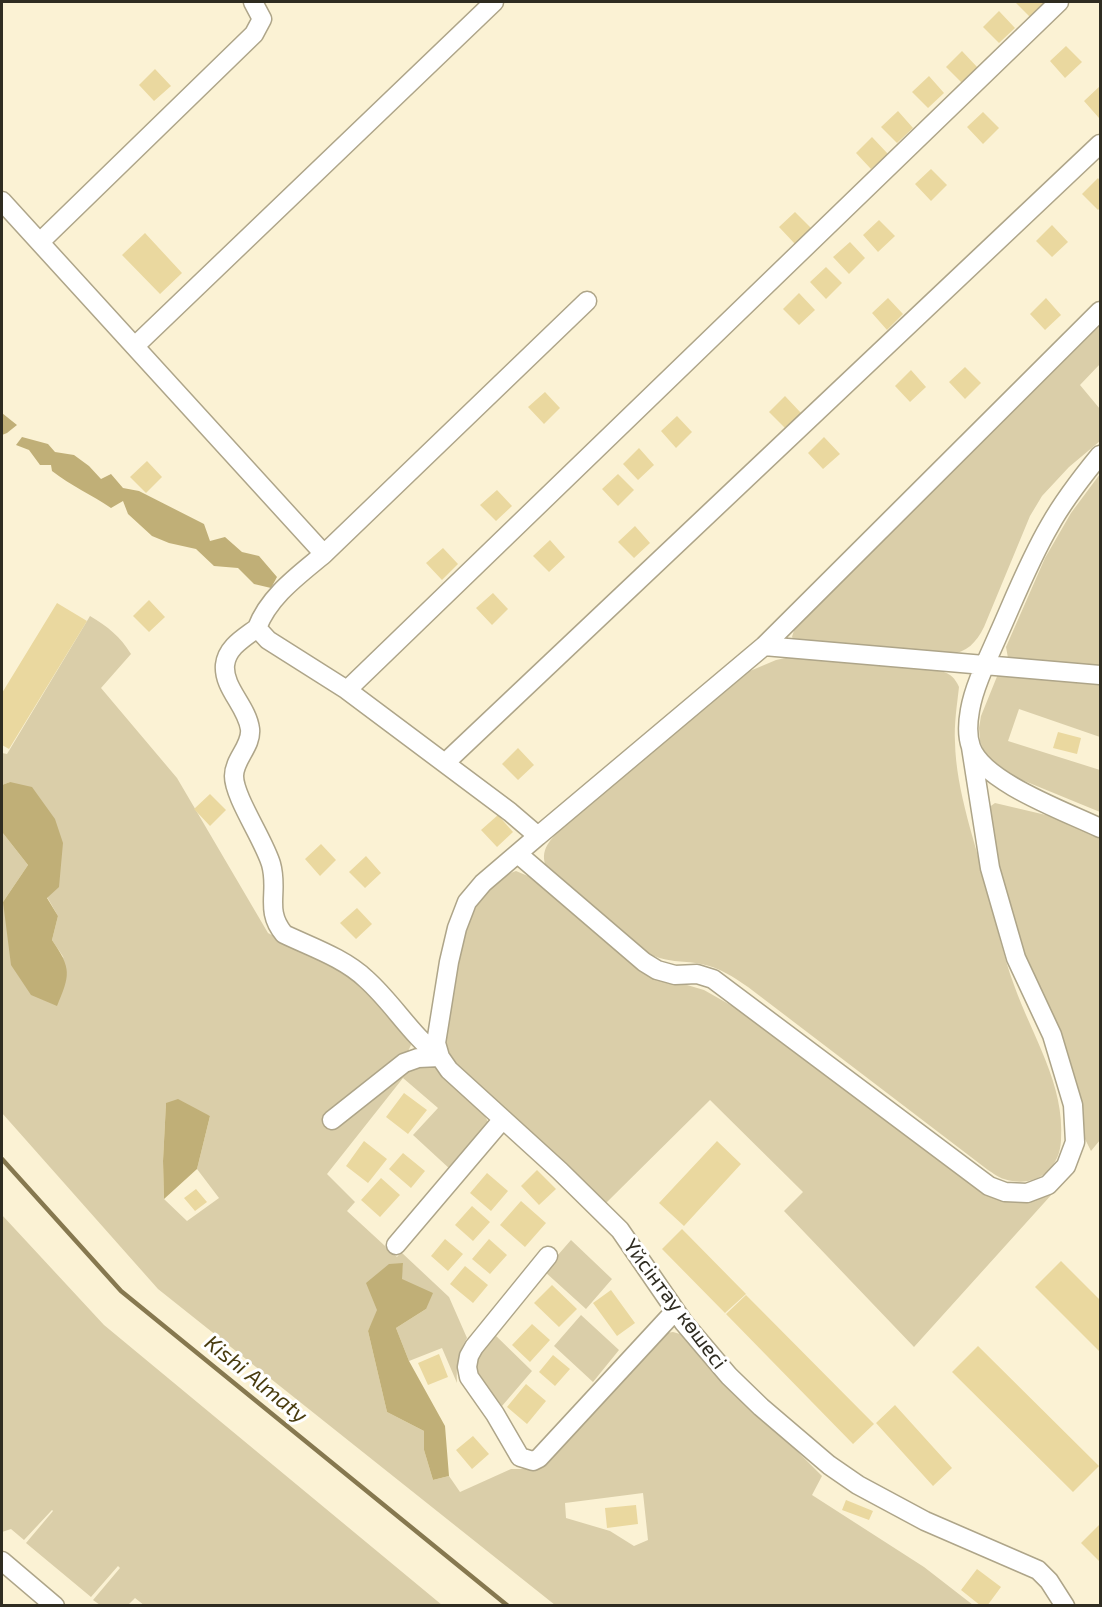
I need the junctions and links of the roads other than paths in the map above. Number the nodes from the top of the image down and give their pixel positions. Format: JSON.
{"nodes":[{"id":1,"x":253,"y":2,"type":"edge"},
{"id":2,"x":494,"y":2,"type":"edge"},
{"id":3,"x":1059,"y":2,"type":"edge"},
{"id":4,"x":1101,"y":144,"type":"edge"},
{"id":5,"x":2,"y":201,"type":"edge"},
{"id":6,"x":40,"y":242,"type":"junction"},
{"id":7,"x":587,"y":302,"type":"dead end"},
{"id":8,"x":1101,"y":311,"type":"edge"},
{"id":9,"x":135,"y":346,"type":"junction"},
{"id":10,"x":1101,"y":455,"type":"edge"},
{"id":11,"x":324,"y":554,"type":"junction"},
{"id":12,"x":257,"y":628,"type":"junction"},
{"id":13,"x":764,"y":646,"type":"junction"},
{"id":14,"x":986,"y":665,"type":"junction"},
{"id":15,"x":1101,"y":675,"type":"edge"},
{"id":16,"x":347,"y":690,"type":"junction"},
{"id":17,"x":971,"y":747,"type":"junction"},
{"id":18,"x":446,"y":764,"type":"junction"},
{"id":19,"x":1101,"y":828,"type":"edge"},
{"id":20,"x":538,"y":836,"type":"junction"},
{"id":21,"x":518,"y":854,"type":"junction"},
{"id":22,"x":440,"y":1057,"type":"junction"},
{"id":23,"x":503,"y":1119,"type":"junction"},
{"id":24,"x":332,"y":1120,"type":"dead end"},
{"id":25,"x":396,"y":1245,"type":"dead end"},
{"id":26,"x":548,"y":1256,"type":"dead end"},
{"id":27,"x":675,"y":1311,"type":"junction"},
{"id":28,"x":2,"y":1561,"type":"edge"},
{"id":29,"x":55,"y":1605,"type":"edge"},
{"id":30,"x":1065,"y":1605,"type":"edge"}],
"edges":[{"from":1,"to":6,"type":"street"},
{"from":2,"to":9,"type":"street"},
{"from":3,"to":16,"type":"street"},
{"from":4,"to":18,"type":"street"},
{"from":5,"to":6,"type":"street"},
{"from":6,"to":9,"type":"street"},
{"from":7,"to":11,"type":"street"},
{"from":8,"to":13,"type":"street"},
{"from":9,"to":11,"type":"street"},
{"from":10,"to":14,"type":"street"},
{"from":11,"to":12,"type":"street"},
{"from":12,"to":16,"type":"street"},
{"from":12,"to":22,"type":"street","name":"Үйсінтау көшесі"},
{"from":13,"to":14,"type":"street"},
{"from":13,"to":20,"type":"street"},
{"from":14,"to":15,"type":"street"},
{"from":14,"to":17,"type":"street"},
{"from":16,"to":18,"type":"street"},
{"from":17,"to":19,"type":"street"},
{"from":17,"to":21,"type":"street"},
{"from":18,"to":20,"type":"street"},
{"from":20,"to":21,"type":"street"},
{"from":21,"to":22,"type":"street"},
{"from":22,"to":23,"type":"street","name":"Үйсінтау көшесі"},
{"from":22,"to":24,"type":"street"},
{"from":23,"to":25,"type":"street"},
{"from":23,"to":27,"type":"street","name":"Үйсінтау көшесі"},
{"from":26,"to":27,"type":"street"},
{"from":27,"to":30,"type":"street","name":"Үйсінтау көшесі"},
{"from":28,"to":29,"type":"street"}]}
